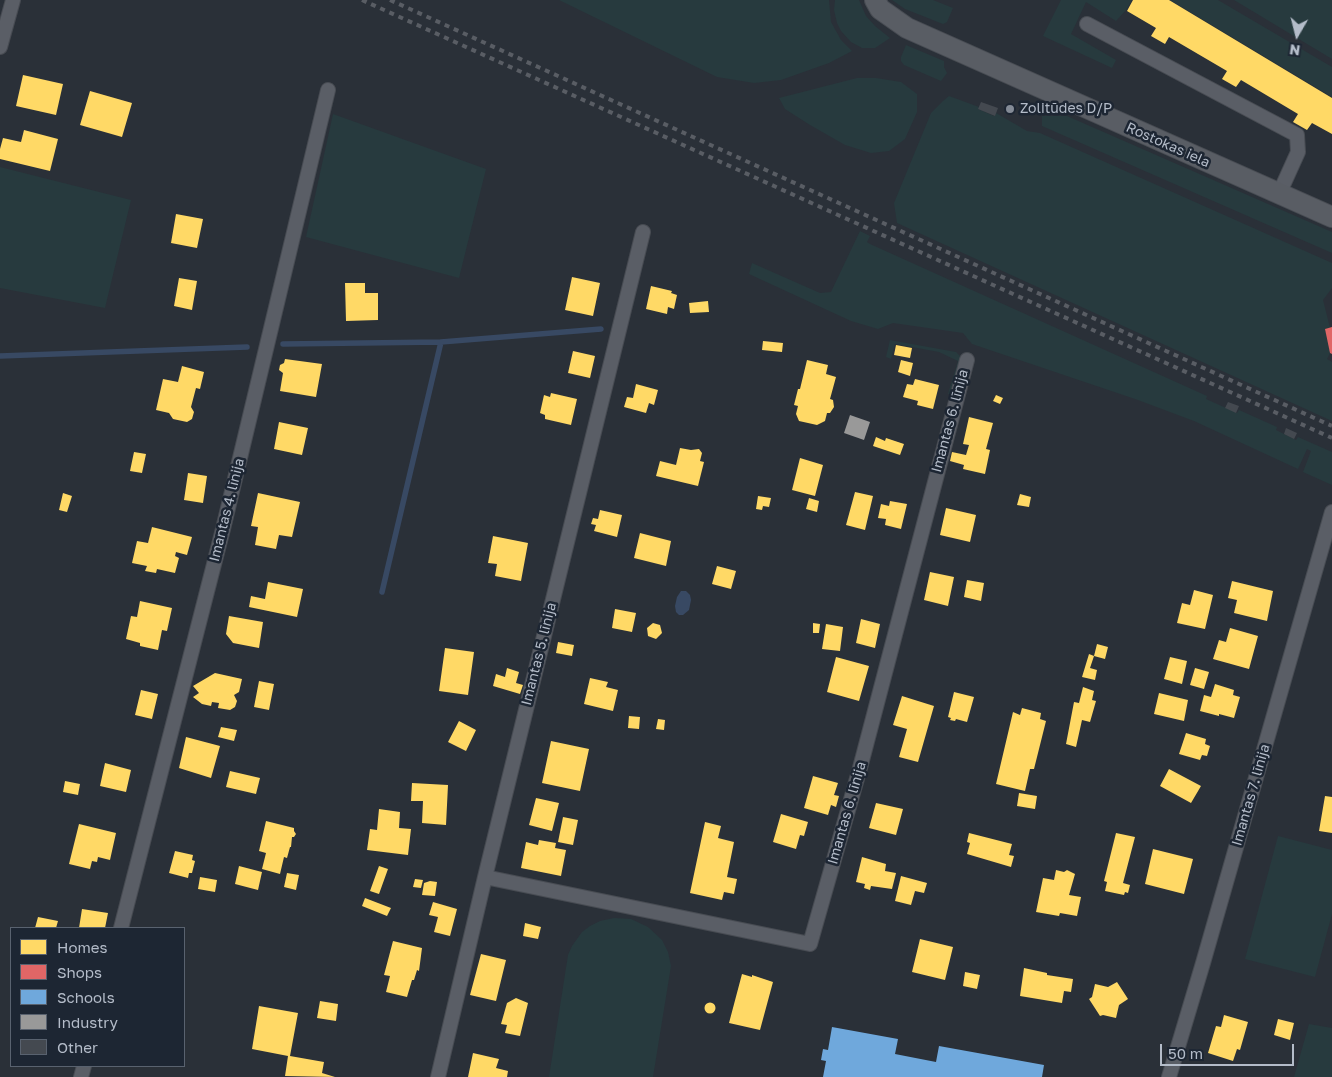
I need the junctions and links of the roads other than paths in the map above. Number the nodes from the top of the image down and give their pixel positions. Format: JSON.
{"nodes":[{"id":1,"x":13,"y":0,"type":"edge"},
{"id":2,"x":875,"y":0,"type":"edge"},
{"id":3,"x":1087,"y":24,"type":"dead end"},
{"id":4,"x":0,"y":47,"type":"edge"},
{"id":5,"x":328,"y":90,"type":"dead end"},
{"id":6,"x":1279,"y":194,"type":"junction"},
{"id":7,"x":1332,"y":218,"type":"edge"},
{"id":8,"x":643,"y":232,"type":"dead end"},
{"id":9,"x":967,"y":360,"type":"dead end"},
{"id":10,"x":1332,"y":512,"type":"edge"},
{"id":11,"x":485,"y":877,"type":"junction"},
{"id":12,"x":121,"y":927,"type":"edge"},
{"id":13,"x":438,"y":1077,"type":"edge"},
{"id":14,"x":1169,"y":1077,"type":"edge"}],
"edges":[{"from":1,"to":4,"type":"street"},
{"from":2,"to":6,"type":"street","name":"Rostokas iela"},
{"from":3,"to":6,"type":"street"},
{"from":5,"to":12,"type":"street","name":"Imantas 4. līnija"},
{"from":6,"to":7,"type":"street","name":"Rostokas iela"},
{"from":8,"to":11,"type":"street","name":"Imantas 5. līnija"},
{"from":9,"to":11,"type":"street","name":"Imantas 6. līnija"},
{"from":10,"to":14,"type":"street","name":"Imantas 7. līnija"},
{"from":11,"to":13,"type":"street","name":"Imantas 5. līnija"}]}
